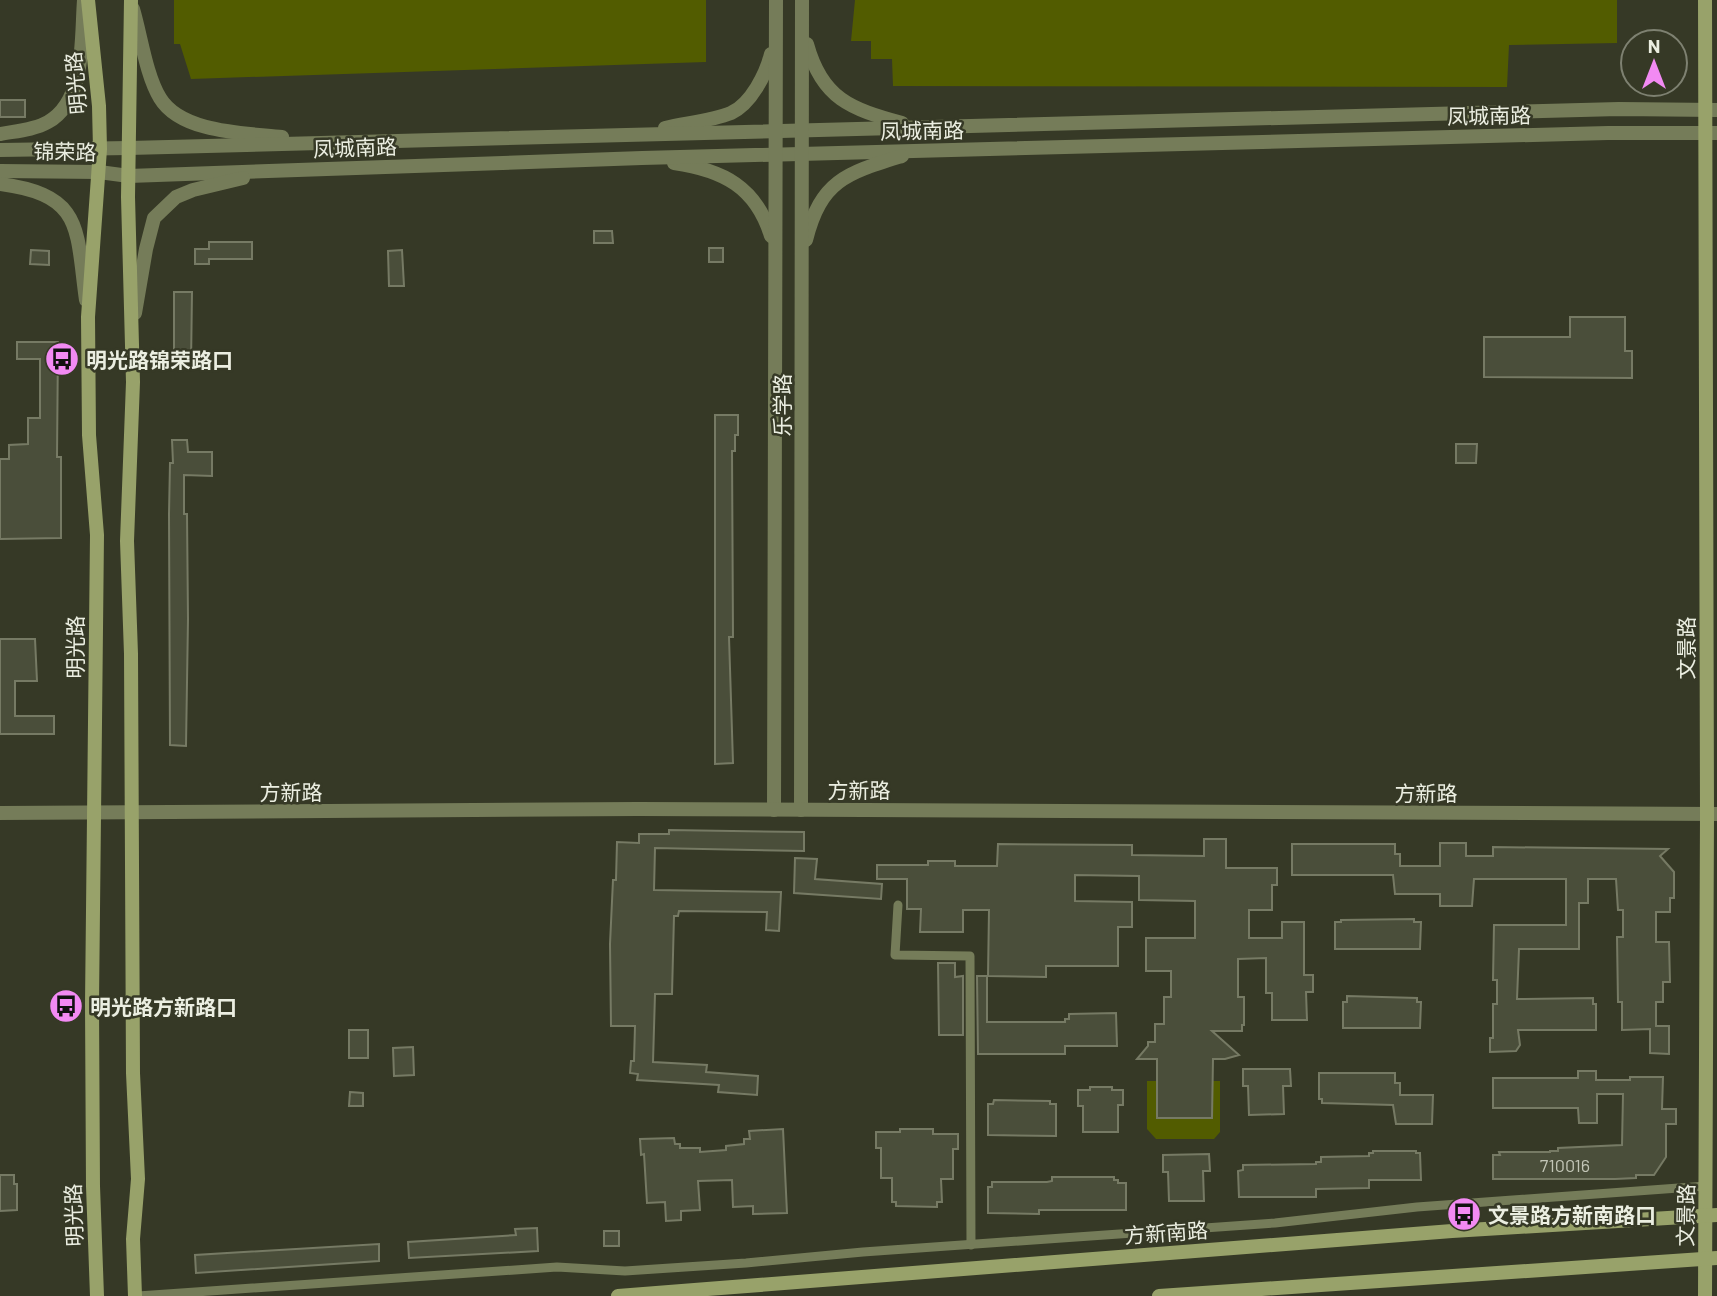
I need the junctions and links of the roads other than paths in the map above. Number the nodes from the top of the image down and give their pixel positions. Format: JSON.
{"nodes":[{"id":1,"x":86,"y":0,"type":"edge"},
{"id":2,"x":776,"y":0,"type":"edge"},
{"id":3,"x":802,"y":0,"type":"edge"},
{"id":4,"x":1705,"y":0,"type":"edge"},
{"id":5,"x":131,"y":1,"type":"edge"},
{"id":6,"x":776,"y":25,"type":"junction"},
{"id":7,"x":802,"y":25,"type":"junction"},
{"id":8,"x":1711,"y":110,"type":"edge"},
{"id":9,"x":921,"y":127,"type":"junction"},
{"id":10,"x":802,"y":130,"type":"junction"},
{"id":11,"x":775,"y":131,"type":"junction"},
{"id":12,"x":1711,"y":133,"type":"edge"},
{"id":13,"x":0,"y":134,"type":"edge"},
{"id":14,"x":642,"y":135,"type":"junction"},
{"id":15,"x":332,"y":143,"type":"junction"},
{"id":16,"x":100,"y":149,"type":"junction"},
{"id":17,"x":129,"y":149,"type":"junction"},
{"id":18,"x":0,"y":150,"type":"edge"},
{"id":19,"x":921,"y":151,"type":"junction"},
{"id":20,"x":802,"y":154,"type":"junction"},
{"id":21,"x":775,"y":155,"type":"junction"},
{"id":22,"x":642,"y":158,"type":"junction"},
{"id":23,"x":0,"y":171,"type":"edge"},
{"id":24,"x":273,"y":171,"type":"junction"},
{"id":25,"x":99,"y":172,"type":"junction"},
{"id":26,"x":129,"y":176,"type":"junction"},
{"id":27,"x":0,"y":184,"type":"edge"},
{"id":28,"x":775,"y":254,"type":"junction"},
{"id":29,"x":802,"y":255,"type":"junction"},
{"id":30,"x":88,"y":317,"type":"junction"},
{"id":31,"x":133,"y":324,"type":"junction"},
{"id":32,"x":774,"y":810,"type":"junction"},
{"id":33,"x":801,"y":810,"type":"junction"},
{"id":34,"x":0,"y":813,"type":"edge"},
{"id":35,"x":95,"y":813,"type":"junction"},
{"id":36,"x":131,"y":813,"type":"junction"},
{"id":37,"x":1712,"y":814,"type":"edge"},
{"id":38,"x":898,"y":905,"type":"dead end"},
{"id":39,"x":1706,"y":1186,"type":"junction"},
{"id":40,"x":1712,"y":1215,"type":"edge"},
{"id":41,"x":971,"y":1245,"type":"junction"},
{"id":42,"x":1711,"y":1258,"type":"edge"},
{"id":43,"x":97,"y":1296,"type":"edge"},
{"id":44,"x":136,"y":1296,"type":"edge"},
{"id":45,"x":618,"y":1296,"type":"edge"},
{"id":46,"x":1159,"y":1296,"type":"edge"},
{"id":47,"x":1705,"y":1296,"type":"edge"}],
"edges":[{"from":1,"to":13,"type":"street"},
{"from":1,"to":16,"type":"main road","name":"明光路"},
{"from":2,"to":6,"type":"street","name":"乐学路"},
{"from":3,"to":7,"type":"street","name":"乐学路"},
{"from":4,"to":8,"type":"main road","name":"文景路"},
{"from":5,"to":15,"type":"street"},
{"from":5,"to":17,"type":"main road"},
{"from":6,"to":11,"type":"street","name":"乐学路"},
{"from":6,"to":14,"type":"street"},
{"from":7,"to":9,"type":"street"},
{"from":7,"to":10,"type":"street","name":"乐学路"},
{"from":8,"to":9,"type":"street","name":"凤城南路"},
{"from":8,"to":12,"type":"main road","name":"文景路"},
{"from":9,"to":10,"type":"street","name":"凤城南路"},
{"from":10,"to":11,"type":"street","name":"凤城南路"},
{"from":10,"to":20,"type":"street","name":"乐学路"},
{"from":11,"to":14,"type":"street","name":"凤城南路"},
{"from":11,"to":21,"type":"street","name":"乐学路"},
{"from":12,"to":19,"type":"street","name":"凤城南路"},
{"from":12,"to":37,"type":"main road","name":"文景路"},
{"from":14,"to":15,"type":"street","name":"凤城南路"},
{"from":15,"to":17,"type":"street","name":"凤城南路"},
{"from":16,"to":17,"type":"street","name":"锦荣路"},
{"from":16,"to":18,"type":"street","name":"锦荣路"},
{"from":16,"to":25,"type":"main road","name":"明光路"},
{"from":17,"to":26,"type":"main road"},
{"from":19,"to":20,"type":"street","name":"凤城南路"},
{"from":19,"to":29,"type":"street"},
{"from":20,"to":21,"type":"street","name":"凤城南路"},
{"from":20,"to":29,"type":"street","name":"乐学路"},
{"from":21,"to":22,"type":"street","name":"凤城南路"},
{"from":21,"to":28,"type":"street","name":"乐学路"},
{"from":22,"to":24,"type":"street","name":"凤城南路"},
{"from":22,"to":28,"type":"street"},
{"from":23,"to":25,"type":"street","name":"锦荣路"},
{"from":24,"to":26,"type":"street","name":"凤城南路"},
{"from":24,"to":31,"type":"street"},
{"from":25,"to":26,"type":"street","name":"锦荣路"},
{"from":25,"to":30,"type":"main road","name":"明光路"},
{"from":26,"to":31,"type":"main road"},
{"from":27,"to":30,"type":"street"},
{"from":28,"to":32,"type":"street","name":"乐学路"},
{"from":29,"to":33,"type":"street","name":"乐学路"},
{"from":30,"to":35,"type":"main road","name":"明光路"},
{"from":31,"to":36,"type":"main road"},
{"from":32,"to":33,"type":"street","name":"方新路"},
{"from":32,"to":36,"type":"street","name":"方新路"},
{"from":33,"to":37,"type":"street","name":"方新路"},
{"from":34,"to":35,"type":"street","name":"方新路"},
{"from":35,"to":36,"type":"street","name":"方新路"},
{"from":35,"to":43,"type":"main road","name":"明光路"},
{"from":36,"to":44,"type":"main road"},
{"from":37,"to":39,"type":"main road","name":"文景路"},
{"from":38,"to":41,"type":"lane"},
{"from":39,"to":40,"type":"main road","name":"文景路"},
{"from":39,"to":41,"type":"lane"},
{"from":40,"to":42,"type":"main road","name":"文景路"},
{"from":40,"to":45,"type":"main road","name":"方新南路"},
{"from":41,"to":44,"type":"lane"},
{"from":42,"to":46,"type":"main road"},
{"from":42,"to":47,"type":"main road","name":"文景路"}]}
